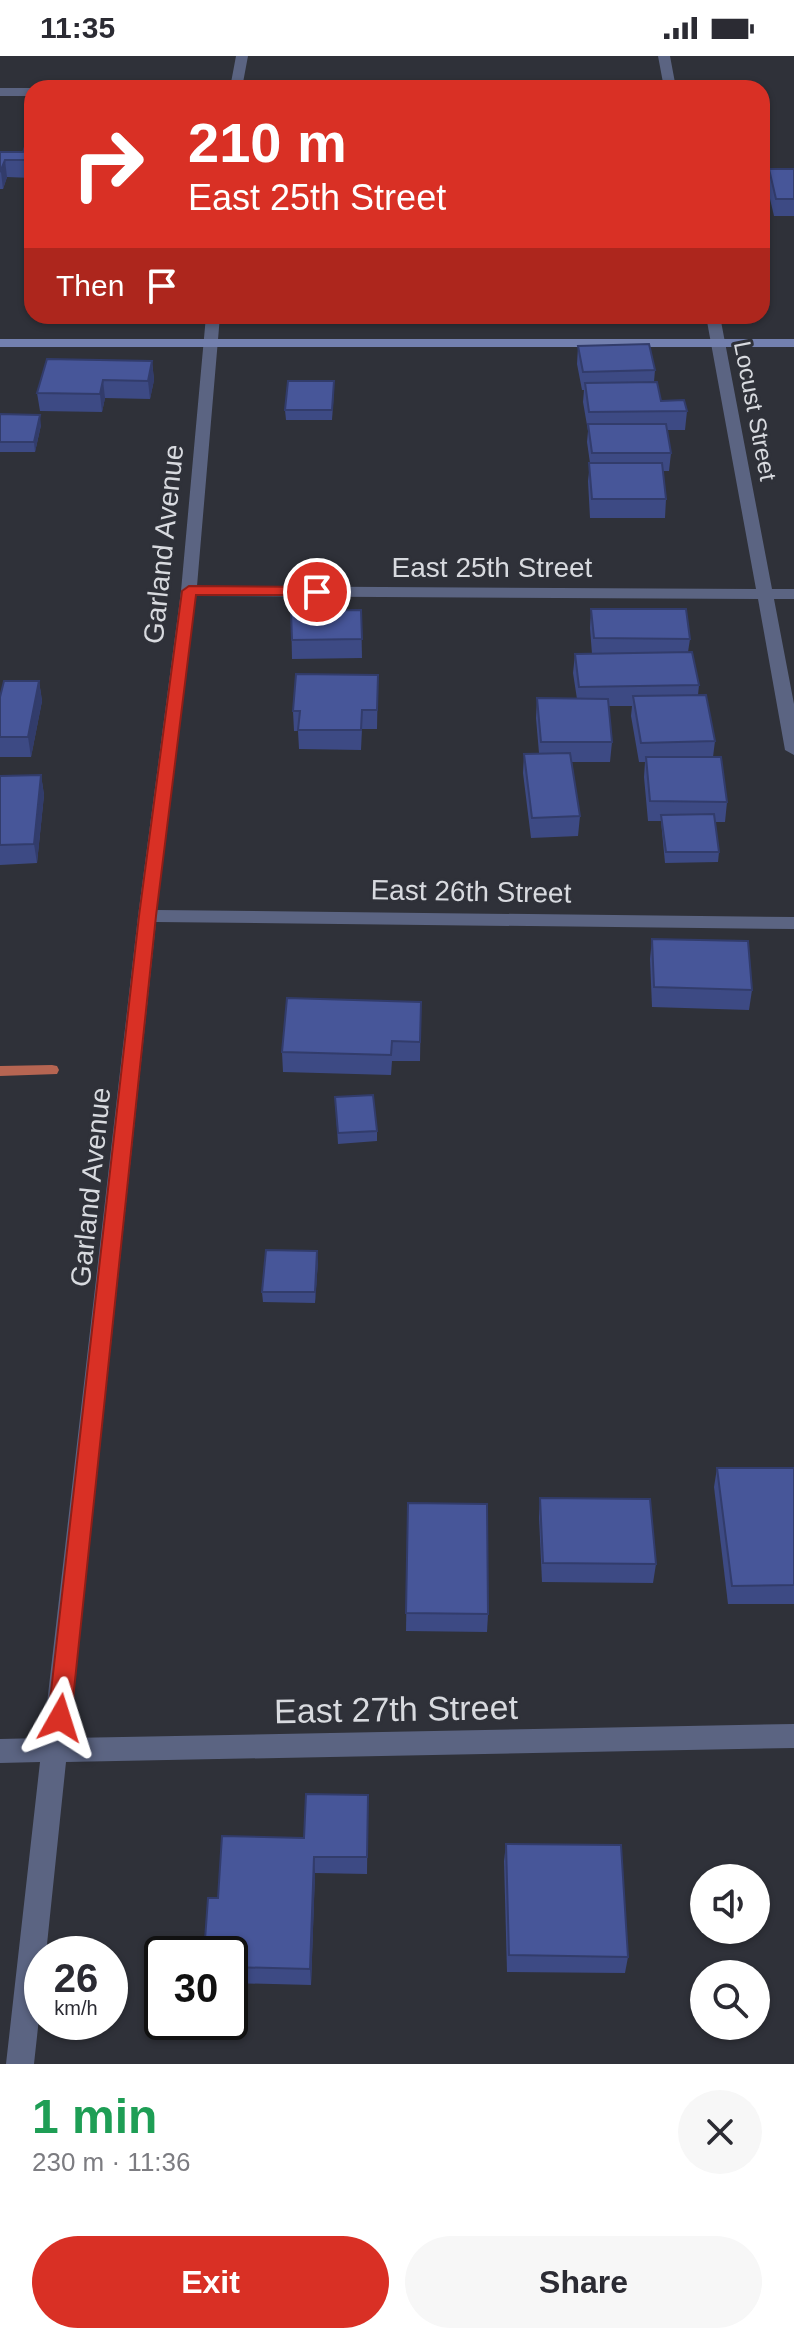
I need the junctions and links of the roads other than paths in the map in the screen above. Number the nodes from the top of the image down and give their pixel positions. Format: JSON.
{"nodes":[{"id":1,"x":242,"y":56,"type":"edge"},
{"id":2,"x":664,"y":56,"type":"edge"},
{"id":3,"x":238,"y":80,"type":"edge"},
{"id":4,"x":668,"y":80,"type":"edge"},
{"id":5,"x":0,"y":92,"type":"edge"},
{"id":6,"x":24,"y":92,"type":"edge"},
{"id":7,"x":212,"y":324,"type":"edge"},
{"id":8,"x":714,"y":324,"type":"edge"},
{"id":9,"x":0,"y":343,"type":"edge"},
{"id":10,"x":210,"y":343,"type":"junction"},
{"id":11,"x":718,"y":343,"type":"junction"},
{"id":12,"x":794,"y":343,"type":"edge"},
{"id":13,"x":189,"y":591,"type":"junction"},
{"id":14,"x":765,"y":594,"type":"junction"},
{"id":15,"x":794,"y":594,"type":"edge"},
{"id":16,"x":794,"y":750,"type":"edge"},
{"id":17,"x":147,"y":916,"type":"junction"},
{"id":18,"x":794,"y":923,"type":"edge"},
{"id":19,"x":794,"y":1736,"type":"edge"},
{"id":20,"x":56,"y":1749,"type":"junction"},
{"id":21,"x":0,"y":1751,"type":"edge"},
{"id":22,"x":20,"y":2064,"type":"edge"}],
"edges":[{"from":1,"to":3,"type":"street"},
{"from":2,"to":4,"type":"street"},
{"from":5,"to":6,"type":"street"},
{"from":7,"to":10,"type":"street","name":"Garland Avenue"},
{"from":8,"to":11,"type":"street","name":"Locust Street"},
{"from":9,"to":10,"type":"main road"},
{"from":10,"to":11,"type":"main road"},
{"from":10,"to":13,"type":"street","name":"Garland Avenue"},
{"from":11,"to":12,"type":"main road"},
{"from":11,"to":14,"type":"street","name":"Locust Street"},
{"from":13,"to":14,"type":"street","name":"East 25th Street"},
{"from":13,"to":17,"type":"street","name":"Garland Avenue"},
{"from":14,"to":15,"type":"street","name":"East 25th Street"},
{"from":14,"to":16,"type":"street","name":"Locust Street"},
{"from":17,"to":18,"type":"street","name":"East 26th Street"},
{"from":17,"to":20,"type":"street","name":"Garland Avenue"},
{"from":19,"to":20,"type":"street","name":"East 27th Street"},
{"from":20,"to":21,"type":"street","name":"East 27th Street"},
{"from":20,"to":22,"type":"street","name":"Garland Avenue"}]}
